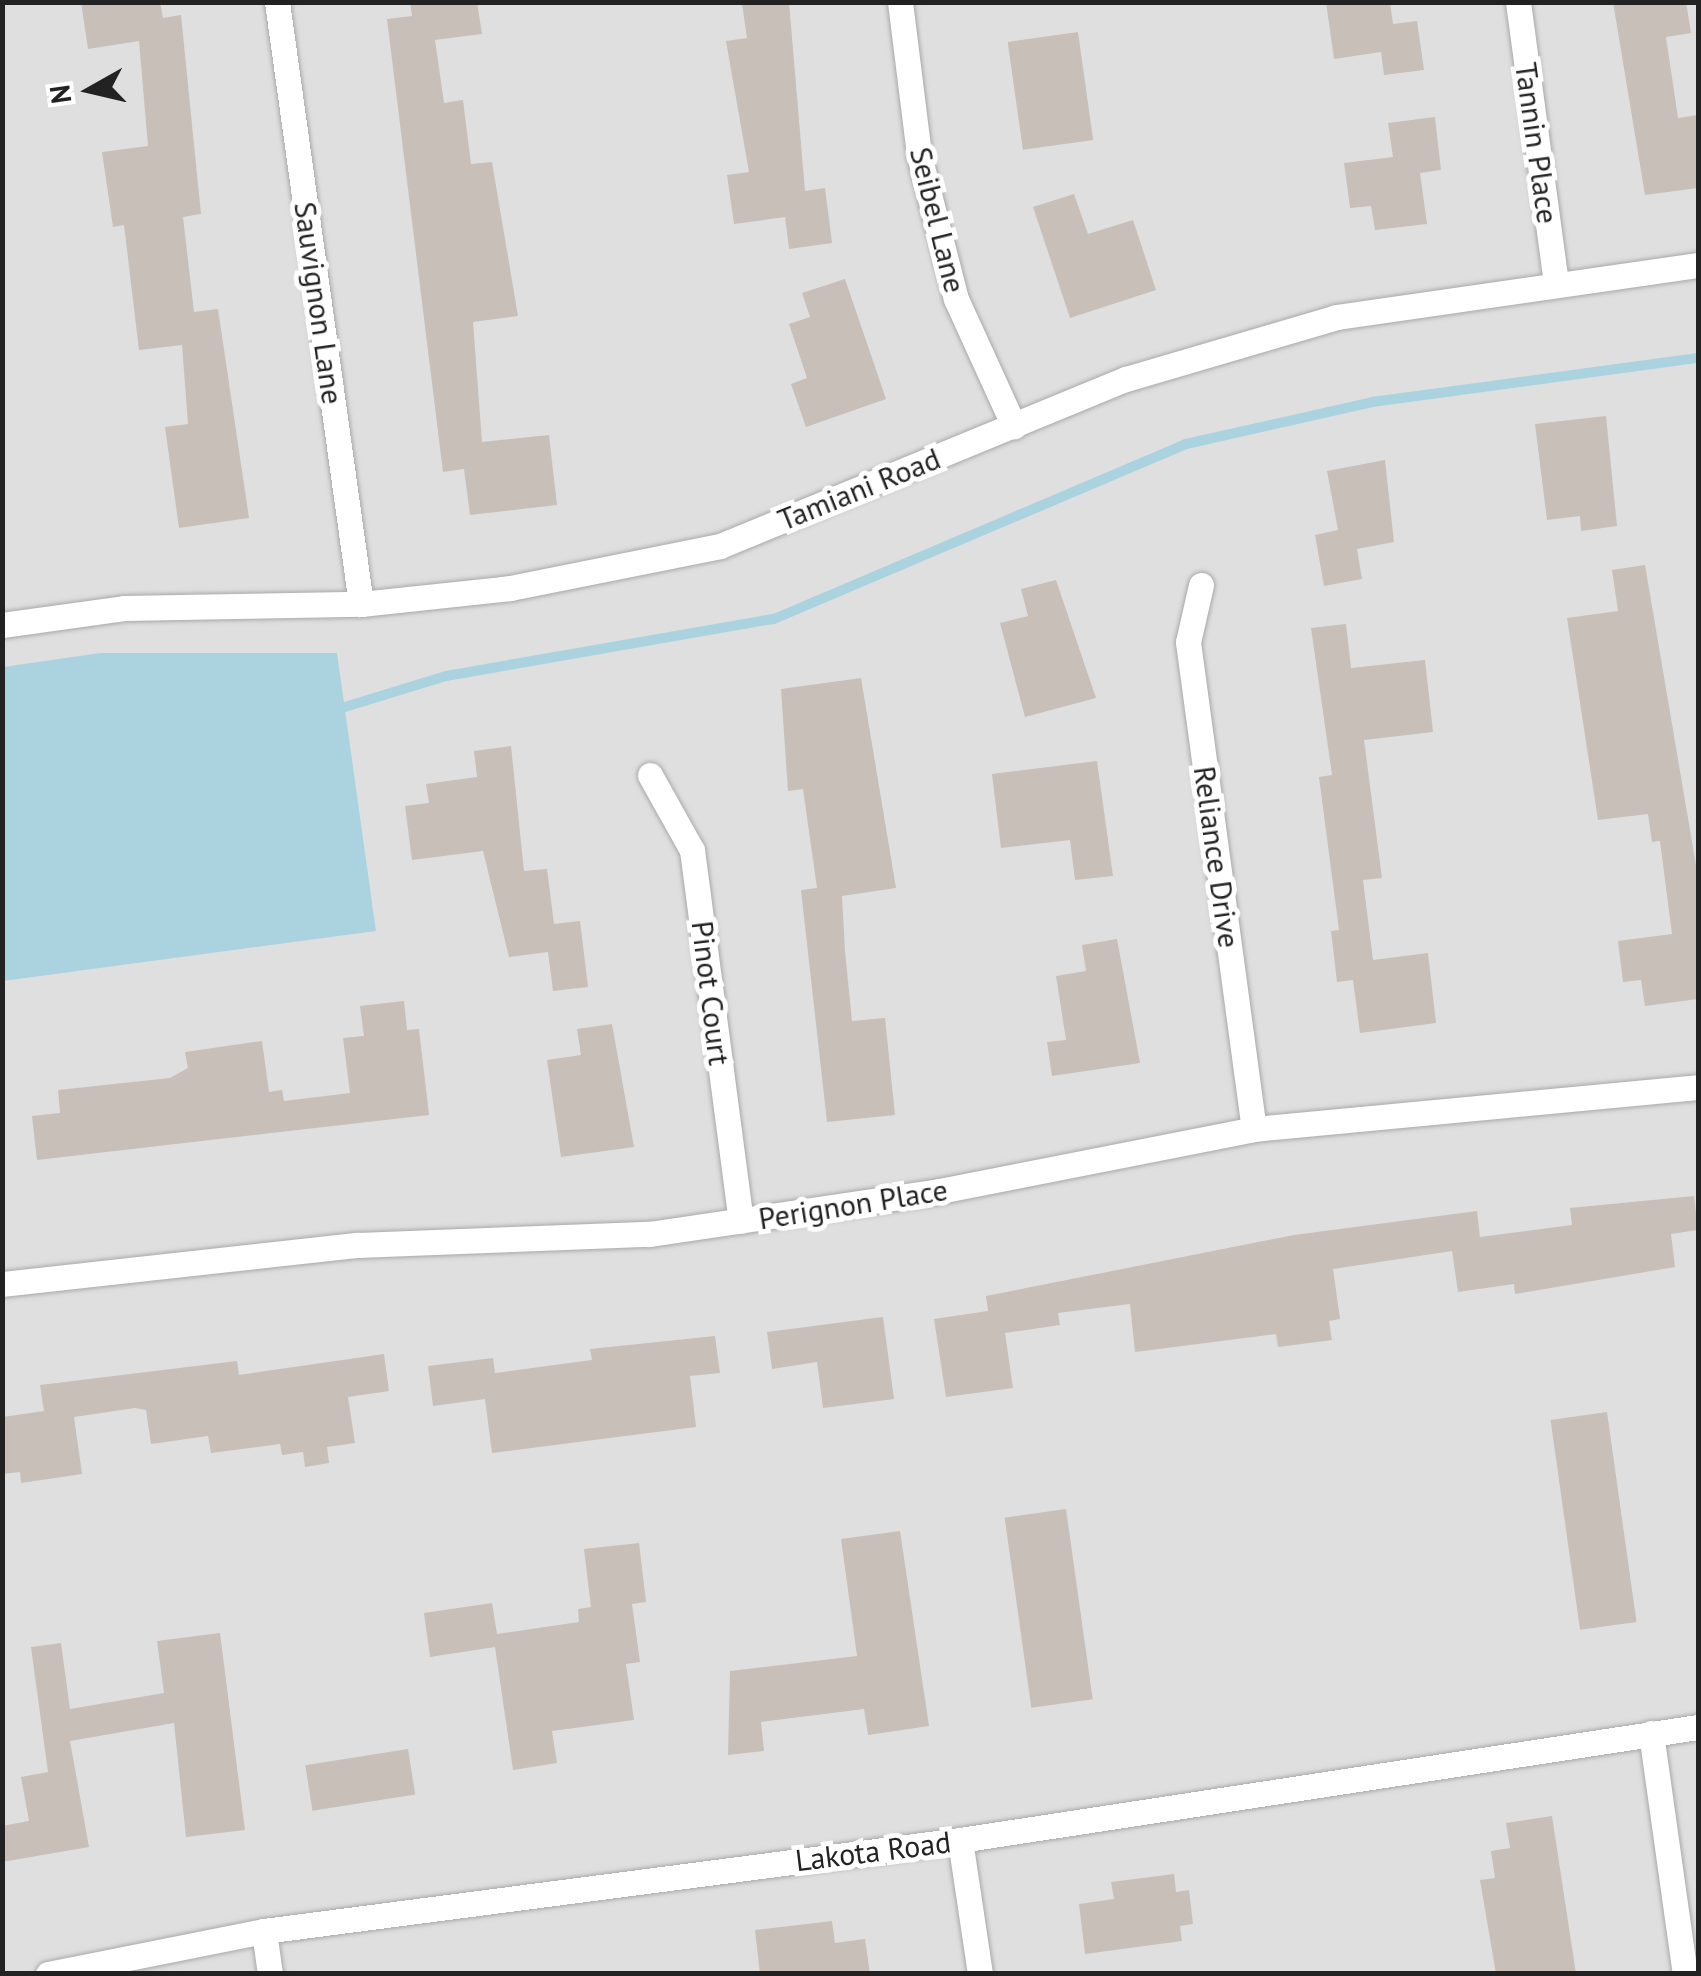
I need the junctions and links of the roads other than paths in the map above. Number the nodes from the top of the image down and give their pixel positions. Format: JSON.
{"nodes":[{"id":1,"x":278,"y":2,"type":"edge"},
{"id":2,"x":900,"y":2,"type":"edge"},
{"id":3,"x":1518,"y":2,"type":"edge"},
{"id":4,"x":1698,"y":264,"type":"edge"},
{"id":5,"x":1556,"y":283,"type":"junction"},
{"id":6,"x":1014,"y":426,"type":"junction"},
{"id":7,"x":1201,"y":586,"type":"dead end"},
{"id":8,"x":361,"y":604,"type":"junction"},
{"id":9,"x":2,"y":625,"type":"edge"},
{"id":10,"x":650,"y":774,"type":"dead end"},
{"id":11,"x":1698,"y":1087,"type":"edge"},
{"id":12,"x":1254,"y":1129,"type":"junction"},
{"id":13,"x":741,"y":1221,"type":"junction"},
{"id":14,"x":2,"y":1284,"type":"edge"},
{"id":15,"x":1698,"y":1727,"type":"edge"},
{"id":16,"x":1651,"y":1733,"type":"junction"},
{"id":17,"x":960,"y":1840,"type":"junction"},
{"id":18,"x":264,"y":1931,"type":"junction"},
{"id":19,"x":48,"y":1974,"type":"edge"},
{"id":20,"x":270,"y":1974,"type":"edge"},
{"id":21,"x":980,"y":1974,"type":"edge"},
{"id":22,"x":1685,"y":1974,"type":"edge"}],
"edges":[{"from":1,"to":8,"type":"street","name":"Sauvignon Lane"},
{"from":2,"to":6,"type":"street","name":"Seibel Lane"},
{"from":3,"to":5,"type":"street","name":"Tannin Place"},
{"from":4,"to":5,"type":"street","name":"Tamiani Road"},
{"from":5,"to":6,"type":"street","name":"Tamiani Road"},
{"from":6,"to":8,"type":"street","name":"Tamiani Road"},
{"from":7,"to":12,"type":"street","name":"Reliance Drive"},
{"from":8,"to":9,"type":"street","name":"Tamiani Road"},
{"from":10,"to":13,"type":"street","name":"Pinot Court"},
{"from":11,"to":12,"type":"street","name":"Perignon Place"},
{"from":12,"to":13,"type":"street","name":"Perignon Place"},
{"from":13,"to":14,"type":"street","name":"Perignon Place"},
{"from":15,"to":16,"type":"street","name":"Lakota Road"},
{"from":16,"to":17,"type":"street","name":"Lakota Road"},
{"from":16,"to":22,"type":"street"},
{"from":17,"to":18,"type":"street","name":"Lakota Road"},
{"from":17,"to":21,"type":"street"},
{"from":18,"to":19,"type":"street","name":"Lakota Road"},
{"from":18,"to":20,"type":"street"}]}
